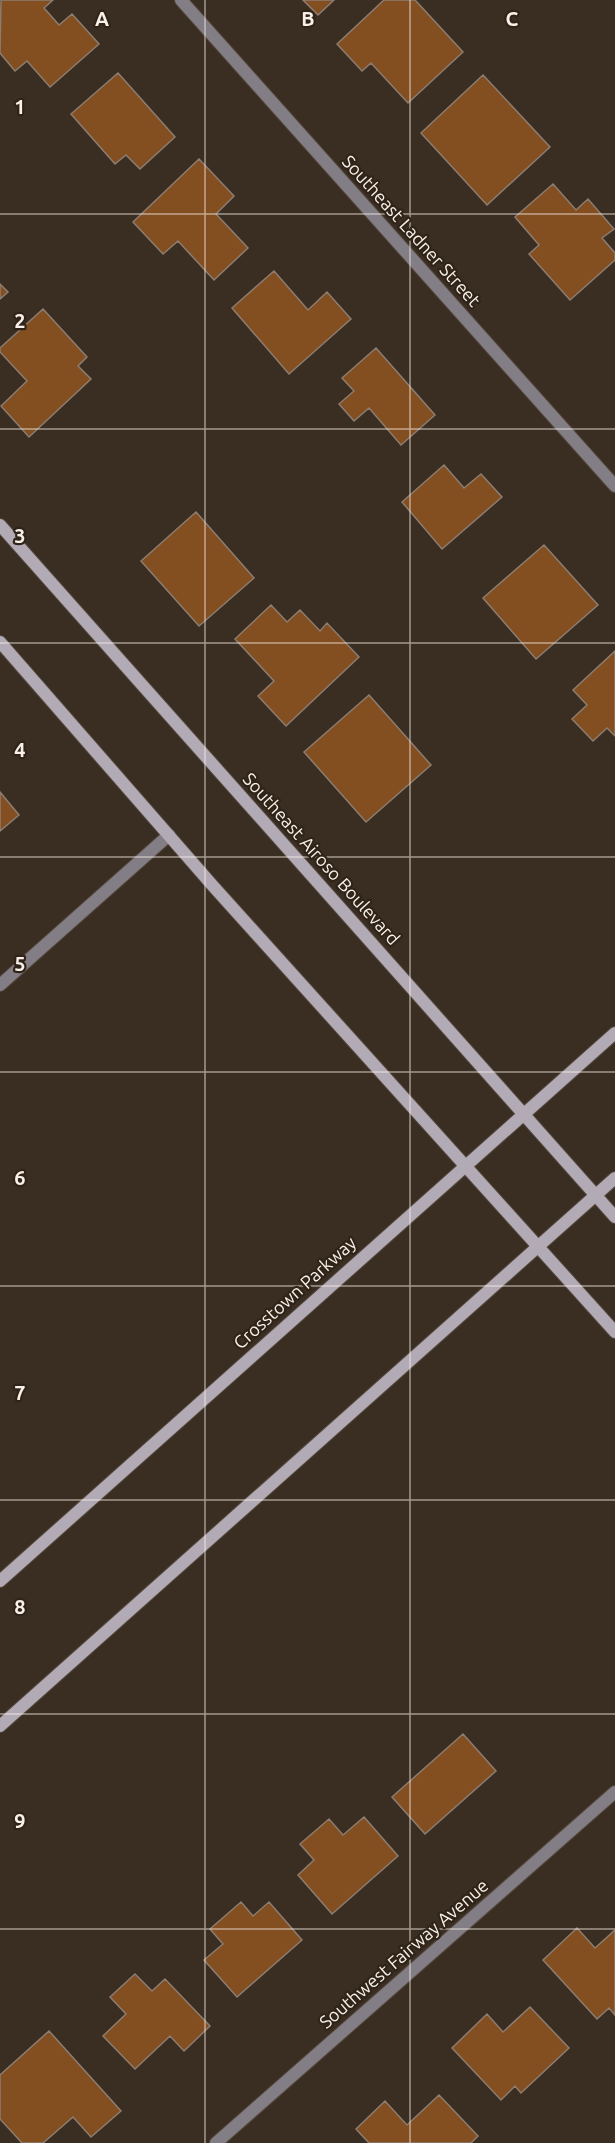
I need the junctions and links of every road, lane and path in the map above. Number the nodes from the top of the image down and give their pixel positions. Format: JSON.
{"nodes":[{"id":1,"x":181,"y":0,"type":"edge"},
{"id":2,"x":615,"y":486,"type":"edge"},
{"id":3,"x":0,"y":525,"type":"edge"},
{"id":4,"x":0,"y":642,"type":"edge"},
{"id":5,"x":169,"y":836,"type":"junction"},
{"id":6,"x":0,"y":985,"type":"edge"},
{"id":7,"x":615,"y":1033,"type":"edge"},
{"id":8,"x":524,"y":1115,"type":"junction"},
{"id":9,"x":465,"y":1165,"type":"junction"},
{"id":10,"x":615,"y":1178,"type":"edge"},
{"id":11,"x":596,"y":1196,"type":"junction"},
{"id":12,"x":615,"y":1217,"type":"edge"},
{"id":13,"x":538,"y":1245,"type":"junction"},
{"id":14,"x":615,"y":1332,"type":"edge"},
{"id":15,"x":0,"y":1581,"type":"edge"},
{"id":16,"x":0,"y":1726,"type":"edge"},
{"id":17,"x":615,"y":1792,"type":"edge"},
{"id":18,"x":216,"y":2143,"type":"edge"}],
"edges":[{"from":1,"to":2,"type":"street","name":"Southeast Ladner Street"},
{"from":3,"to":8,"type":"main road","name":"Southeast Airoso Boulevard"},
{"from":4,"to":5,"type":"main road"},
{"from":5,"to":6,"type":"street"},
{"from":5,"to":9,"type":"main road"},
{"from":7,"to":8,"type":"main road","name":"Crosstown Parkway"},
{"from":8,"to":9,"type":"main road","name":"Crosstown Parkway"},
{"from":8,"to":11,"type":"main road","name":"Southeast Airoso Boulevard"},
{"from":9,"to":13,"type":"main road"},
{"from":9,"to":15,"type":"main road","name":"Crosstown Parkway"},
{"from":10,"to":11,"type":"main road"},
{"from":11,"to":12,"type":"main road","name":"Southeast Airoso Boulevard"},
{"from":11,"to":13,"type":"main road"},
{"from":13,"to":14,"type":"main road"},
{"from":13,"to":16,"type":"main road"},
{"from":17,"to":18,"type":"street","name":"Southwest Fairway Avenue"}]}
